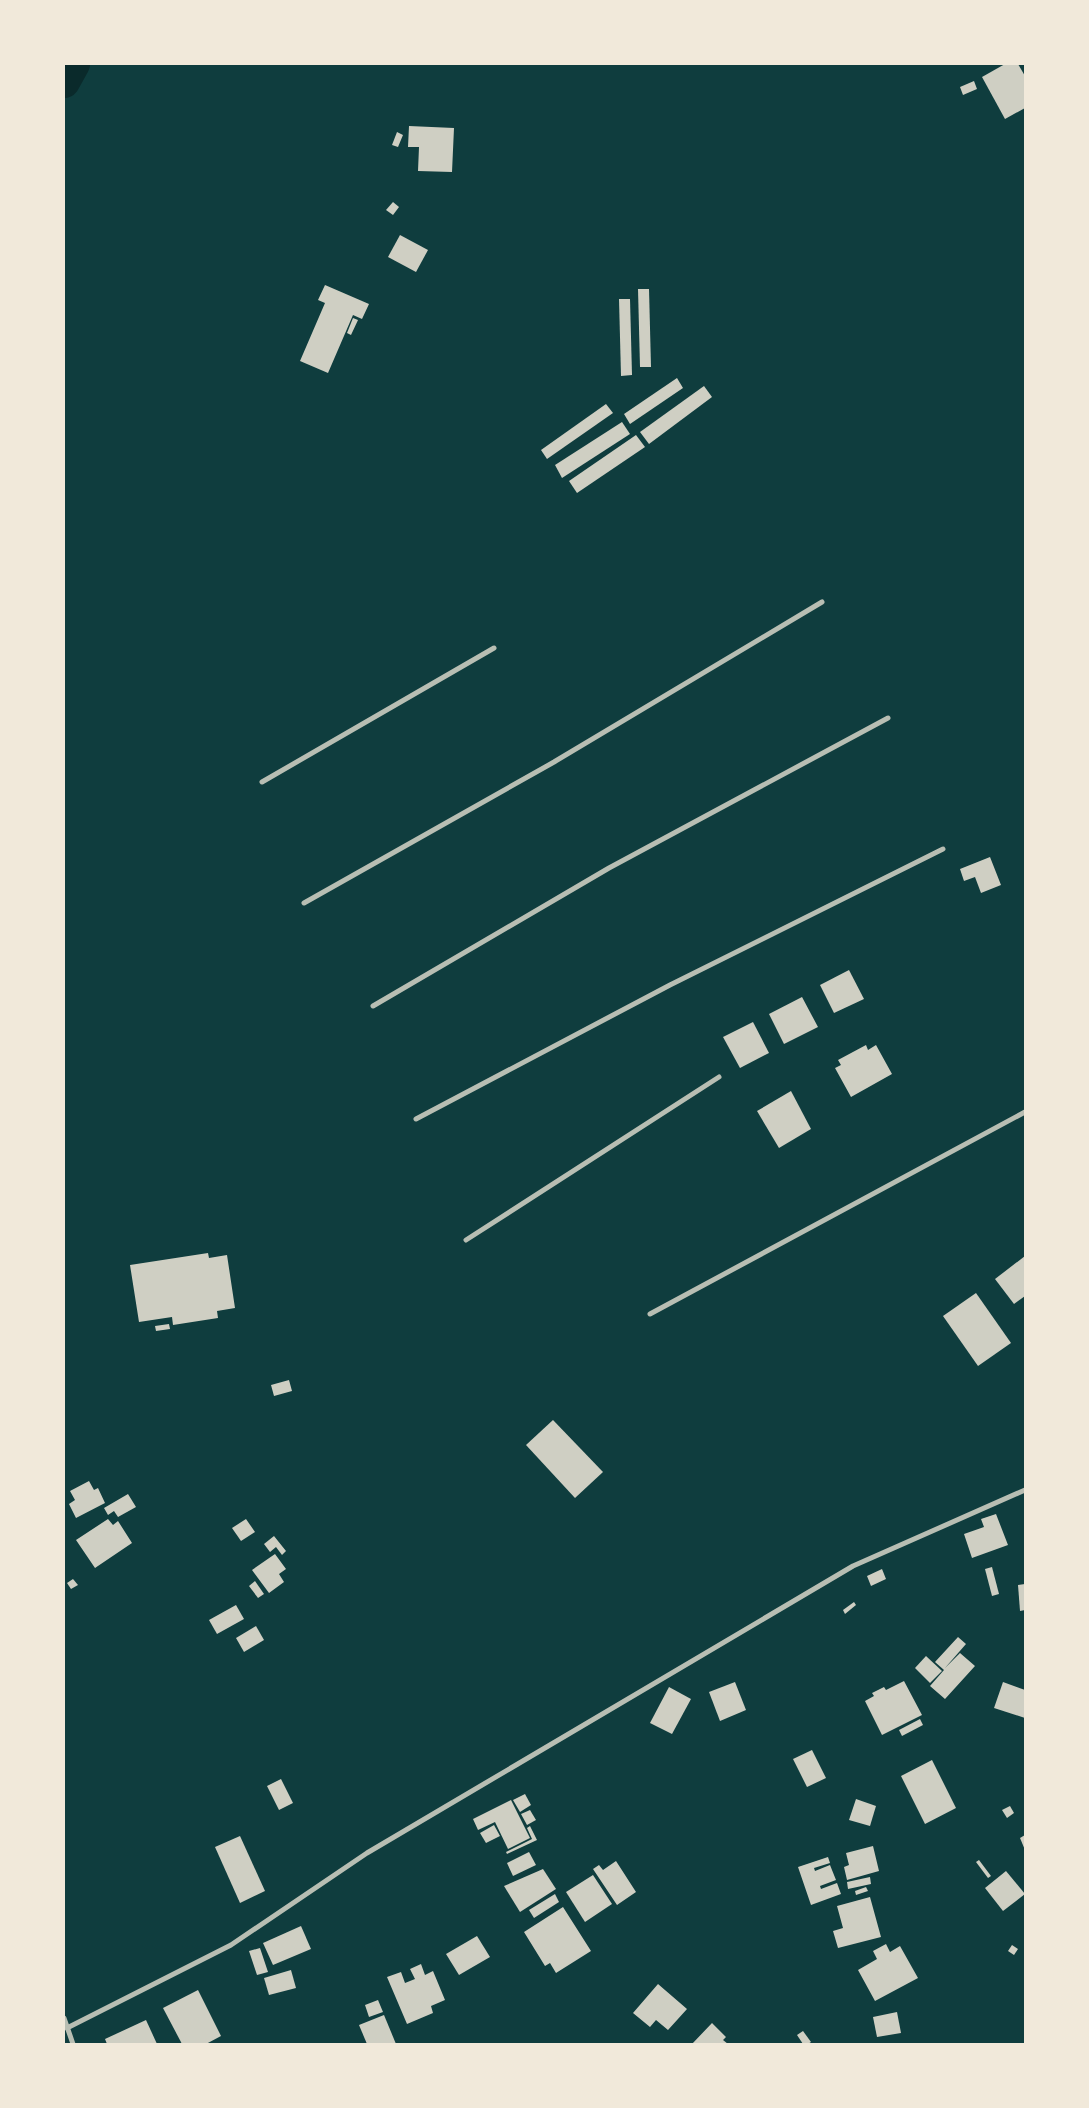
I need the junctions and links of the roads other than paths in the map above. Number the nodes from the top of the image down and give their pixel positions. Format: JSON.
{"nodes":[{"id":1,"x":822,"y":602,"type":"dead end"},
{"id":2,"x":494,"y":648,"type":"dead end"},
{"id":3,"x":888,"y":718,"type":"dead end"},
{"id":4,"x":262,"y":782,"type":"dead end"},
{"id":5,"x":943,"y":849,"type":"dead end"},
{"id":6,"x":304,"y":903,"type":"dead end"},
{"id":7,"x":373,"y":1006,"type":"dead end"},
{"id":8,"x":719,"y":1077,"type":"dead end"},
{"id":9,"x":1025,"y":1112,"type":"edge"},
{"id":10,"x":416,"y":1119,"type":"dead end"},
{"id":11,"x":466,"y":1240,"type":"dead end"},
{"id":12,"x":650,"y":1314,"type":"dead end"},
{"id":13,"x":1025,"y":1490,"type":"edge"},
{"id":14,"x":64,"y":2018,"type":"edge"},
{"id":15,"x":67,"y":2028,"type":"junction"},
{"id":16,"x":73,"y":2044,"type":"edge"}],
"edges":[{"from":1,"to":6,"type":"street"},
{"from":2,"to":4,"type":"street"},
{"from":3,"to":7,"type":"street"},
{"from":5,"to":10,"type":"street"},
{"from":8,"to":11,"type":"street"},
{"from":9,"to":12,"type":"street"},
{"from":13,"to":15,"type":"street"},
{"from":14,"to":15,"type":"street"},
{"from":15,"to":16,"type":"street"}]}
